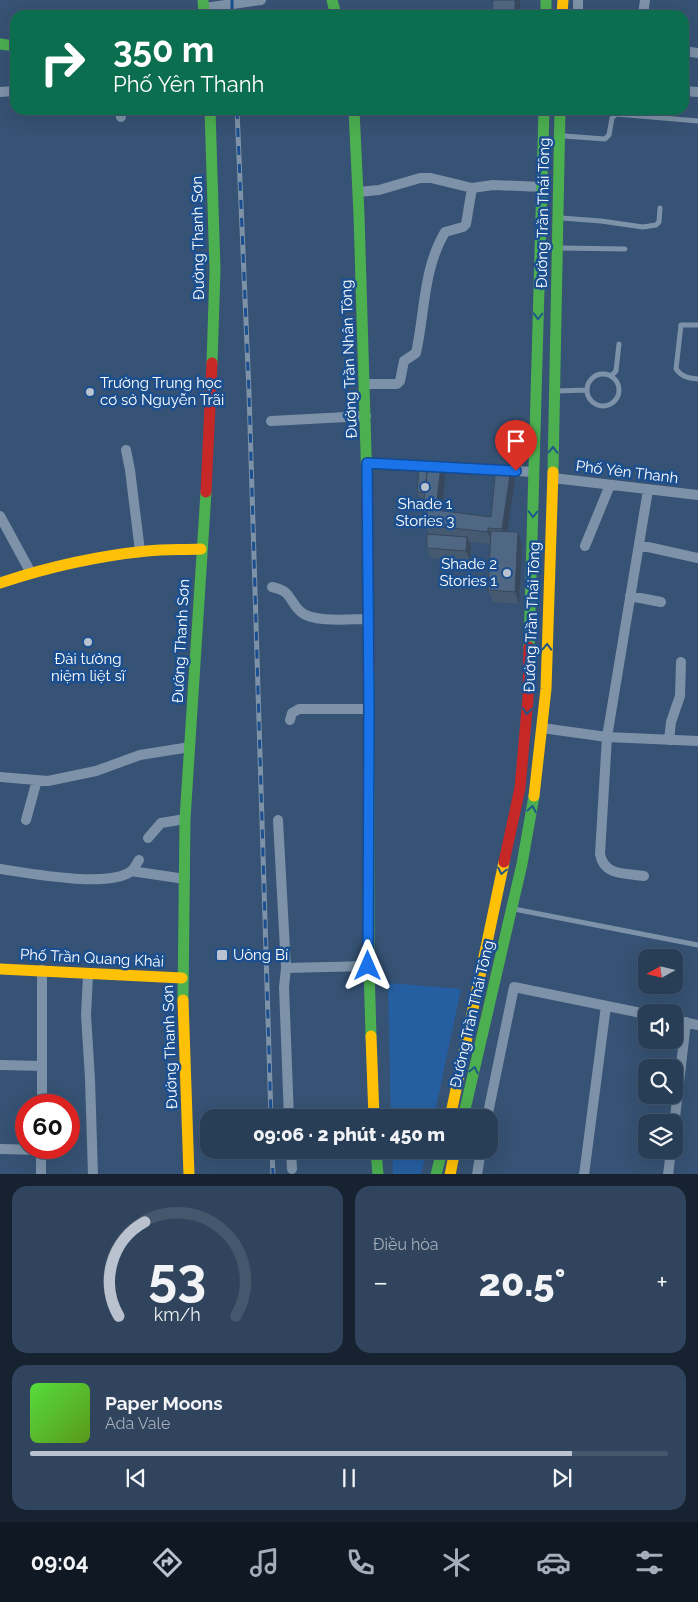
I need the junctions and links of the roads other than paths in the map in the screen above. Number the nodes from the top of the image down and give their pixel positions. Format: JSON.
{"nodes":[{"id":1,"x":262,"y":0,"type":"edge"},
{"id":2,"x":238,"y":2,"type":"edge"},
{"id":3,"x":204,"y":8,"type":"edge"},
{"id":4,"x":210,"y":115,"type":"edge"},
{"id":5,"x":354,"y":115,"type":"edge"},
{"id":6,"x":544,"y":115,"type":"edge"},
{"id":7,"x":560,"y":115,"type":"edge"},
{"id":8,"x":615,"y":115,"type":"edge"},
{"id":9,"x":628,"y":115,"type":"edge"},
{"id":10,"x":698,"y":121,"type":"edge"},
{"id":11,"x":560,"y":140,"type":"junction"},
{"id":12,"x":542,"y":146,"type":"junction"},
{"id":13,"x":542,"y":187,"type":"junction"},
{"id":14,"x":472,"y":188,"type":"junction"},
{"id":15,"x":358,"y":192,"type":"junction"},
{"id":16,"x":660,"y":208,"type":"dead end"},
{"id":17,"x":558,"y":218,"type":"junction"},
{"id":18,"x":557,"y":248,"type":"junction"},
{"id":19,"x":625,"y":249,"type":"dead end"},
{"id":20,"x":698,"y":325,"type":"edge"},
{"id":21,"x":620,"y":344,"type":"dead end"},
{"id":22,"x":611,"y":376,"type":"junction"},
{"id":23,"x":698,"y":379,"type":"edge"},
{"id":24,"x":366,"y":384,"type":"junction"},
{"id":25,"x":587,"y":390,"type":"junction"},
{"id":26,"x":554,"y":391,"type":"junction"},
{"id":27,"x":366,"y":416,"type":"junction"},
{"id":28,"x":270,"y":421,"type":"dead end"},
{"id":29,"x":126,"y":450,"type":"dead end"},
{"id":30,"x":367,"y":463,"type":"junction"},
{"id":31,"x":534,"y":472,"type":"junction"},
{"id":32,"x":552,"y":478,"type":"junction"},
{"id":33,"x":610,"y":485,"type":"junction"},
{"id":34,"x":648,"y":490,"type":"junction"},
{"id":35,"x":698,"y":495,"type":"edge"},
{"id":36,"x":0,"y":516,"type":"edge"},
{"id":37,"x":639,"y":545,"type":"junction"},
{"id":38,"x":585,"y":546,"type":"dead end"},
{"id":39,"x":201,"y":549,"type":"junction"},
{"id":40,"x":140,"y":552,"type":"junction"},
{"id":41,"x":698,"y":558,"type":"edge"},
{"id":42,"x":31,"y":573,"type":"junction"},
{"id":43,"x":0,"y":583,"type":"edge"},
{"id":44,"x":272,"y":587,"type":"dead end"},
{"id":45,"x":630,"y":596,"type":"junction"},
{"id":46,"x":661,"y":602,"type":"dead end"},
{"id":47,"x":531,"y":612,"type":"junction"},
{"id":48,"x":548,"y":612,"type":"junction"},
{"id":49,"x":367,"y":619,"type":"junction"},
{"id":50,"x":681,"y":662,"type":"dead end"},
{"id":51,"x":369,"y":709,"type":"junction"},
{"id":52,"x":290,"y":720,"type":"dead end"},
{"id":53,"x":542,"y":728,"type":"junction"},
{"id":54,"x":607,"y":737,"type":"junction"},
{"id":55,"x":670,"y":740,"type":"junction"},
{"id":56,"x":698,"y":741,"type":"edge"},
{"id":57,"x":190,"y":747,"type":"junction"},
{"id":58,"x":0,"y":777,"type":"edge"},
{"id":59,"x":37,"y":780,"type":"junction"},
{"id":60,"x":185,"y":819,"type":"junction"},
{"id":61,"x":26,"y":820,"type":"dead end"},
{"id":62,"x":278,"y":820,"type":"dead end"},
{"id":63,"x":148,"y":838,"type":"dead end"},
{"id":64,"x":139,"y":860,"type":"dead end"},
{"id":65,"x":0,"y":869,"type":"edge"},
{"id":66,"x":131,"y":872,"type":"junction"},
{"id":67,"x":644,"y":876,"type":"dead end"},
{"id":68,"x":185,"y":879,"type":"junction"},
{"id":69,"x":512,"y":908,"type":"junction"},
{"id":70,"x":698,"y":945,"type":"edge"},
{"id":71,"x":368,"y":966,"type":"junction"},
{"id":72,"x":286,"y":968,"type":"junction"},
{"id":73,"x":0,"y":969,"type":"edge"},
{"id":74,"x":42,"y":970,"type":"junction"},
{"id":75,"x":88,"y":975,"type":"junction"},
{"id":76,"x":182,"y":978,"type":"junction"},
{"id":77,"x":606,"y":1006,"type":"junction"},
{"id":78,"x":638,"y":1012,"type":"edge"},
{"id":79,"x":683,"y":1022,"type":"edge"},
{"id":80,"x":686,"y":1022,"type":"junction"},
{"id":81,"x":698,"y":1025,"type":"edge"},
{"id":82,"x":0,"y":1065,"type":"edge"},
{"id":83,"x":42,"y":1066,"type":"junction"},
{"id":84,"x":42,"y":1094,"type":"edge"},
{"id":85,"x":289,"y":1109,"type":"edge"},
{"id":86,"x":374,"y":1109,"type":"edge"},
{"id":87,"x":452,"y":1109,"type":"edge"},
{"id":88,"x":465,"y":1109,"type":"edge"},
{"id":89,"x":489,"y":1109,"type":"edge"},
{"id":90,"x":675,"y":1114,"type":"edge"},
{"id":91,"x":0,"y":1149,"type":"edge"},
{"id":92,"x":15,"y":1149,"type":"edge"},
{"id":93,"x":41,"y":1159,"type":"edge"},
{"id":94,"x":291,"y":1159,"type":"edge"},
{"id":95,"x":377,"y":1159,"type":"edge"},
{"id":96,"x":440,"y":1159,"type":"edge"},
{"id":97,"x":453,"y":1159,"type":"edge"},
{"id":98,"x":480,"y":1159,"type":"edge"},
{"id":99,"x":670,"y":1159,"type":"edge"},
{"id":100,"x":292,"y":1169,"type":"dead end"},
{"id":101,"x":41,"y":1174,"type":"edge"},
{"id":102,"x":92,"y":1174,"type":"edge"},
{"id":103,"x":189,"y":1174,"type":"edge"},
{"id":104,"x":378,"y":1174,"type":"edge"},
{"id":105,"x":436,"y":1174,"type":"edge"},
{"id":106,"x":450,"y":1174,"type":"edge"},
{"id":107,"x":477,"y":1174,"type":"edge"},
{"id":108,"x":584,"y":1174,"type":"edge"},
{"id":109,"x":668,"y":1174,"type":"edge"}],
"edges":[{"from":1,"to":2,"type":"street"},
{"from":2,"to":3,"type":"street"},
{"from":4,"to":39,"type":"main road","name":"Đường Thanh Sơn"},
{"from":5,"to":15,"type":"main road","name":"Đường Trần Nhân Tông"},
{"from":6,"to":12,"type":"main road","name":"Đường Trần Thái Tông"},
{"from":7,"to":11,"type":"main road","name":"Đường Trần Thái Tông"},
{"from":8,"to":11,"type":"lane"},
{"from":9,"to":10,"type":"lane"},
{"from":11,"to":12,"type":"main road"},
{"from":11,"to":17,"type":"main road","name":"Đường Trần Thái Tông"},
{"from":12,"to":13,"type":"main road","name":"Đường Trần Thái Tông"},
{"from":13,"to":14,"type":"street"},
{"from":13,"to":31,"type":"main road","name":"Đường Trần Thái Tông","one_way":true},
{"from":14,"to":15,"type":"street"},
{"from":14,"to":24,"type":"street"},
{"from":15,"to":24,"type":"main road","name":"Đường Trần Nhân Tông"},
{"from":16,"to":17,"type":"lane"},
{"from":17,"to":18,"type":"main road","name":"Đường Trần Thái Tông"},
{"from":18,"to":19,"type":"lane"},
{"from":18,"to":26,"type":"main road","name":"Đường Trần Thái Tông"},
{"from":20,"to":23,"type":"lane"},
{"from":21,"to":22,"type":"lane"},
{"from":22,"to":25,"type":"lane"},
{"from":22,"to":25,"type":"lane"},
{"from":24,"to":27,"type":"main road","name":"Đường Trần Nhân Tông"},
{"from":25,"to":26,"type":"lane"},
{"from":32,"to":26,"type":"main road","name":"Đường Trần Thái Tông","one_way":true},
{"from":27,"to":28,"type":"street"},
{"from":27,"to":30,"type":"main road","name":"Đường Trần Nhân Tông"},
{"from":29,"to":40,"type":"street"},
{"from":30,"to":31,"type":"street"},
{"from":30,"to":49,"type":"main road","name":"Đường Trần Nhân Tông"},
{"from":31,"to":47,"type":"main road","name":"Đường Trần Thái Tông","one_way":true},
{"from":32,"to":33,"type":"street","name":"Phố Yên Thanh"},
{"from":32,"to":48,"type":"main road","name":"Đường Trần Thái Tông"},
{"from":33,"to":34,"type":"street","name":"Phố Yên Thanh"},
{"from":33,"to":38,"type":"street"},
{"from":34,"to":35,"type":"street","name":"Phố Yên Thanh"},
{"from":34,"to":37,"type":"street"},
{"from":36,"to":42,"type":"street"},
{"from":37,"to":41,"type":"street"},
{"from":37,"to":45,"type":"street"},
{"from":39,"to":40,"type":"main road"},
{"from":39,"to":57,"type":"main road","name":"Đường Thanh Sơn"},
{"from":40,"to":42,"type":"main road"},
{"from":42,"to":43,"type":"main road"},
{"from":44,"to":49,"type":"street"},
{"from":45,"to":46,"type":"street"},
{"from":45,"to":54,"type":"street"},
{"from":47,"to":48,"type":"main road"},
{"from":47,"to":87,"type":"main road","name":"Đường Trần Thái Tông","one_way":true},
{"from":53,"to":48,"type":"main road","name":"Đường Trần Thái Tông","one_way":true},
{"from":49,"to":51,"type":"main road","name":"Đường Trần Nhân Tông"},
{"from":50,"to":55,"type":"street"},
{"from":51,"to":52,"type":"street"},
{"from":51,"to":71,"type":"main road","name":"Đường Trần Nhân Tông"},
{"from":53,"to":54,"type":"street"},
{"from":69,"to":53,"type":"main road","name":"Đường Trần Thái Tông","one_way":true},
{"from":54,"to":55,"type":"street"},
{"from":54,"to":67,"type":"street"},
{"from":55,"to":56,"type":"street"},
{"from":57,"to":59,"type":"street"},
{"from":57,"to":60,"type":"main road","name":"Đường Thanh Sơn"},
{"from":58,"to":59,"type":"street"},
{"from":59,"to":61,"type":"street"},
{"from":60,"to":63,"type":"street"},
{"from":60,"to":68,"type":"main road","name":"Đường Thanh Sơn"},
{"from":62,"to":72,"type":"street"},
{"from":64,"to":66,"type":"street"},
{"from":65,"to":66,"type":"street"},
{"from":66,"to":68,"type":"street"},
{"from":68,"to":76,"type":"main road","name":"Đường Thanh Sơn"},
{"from":69,"to":70,"type":"lane"},
{"from":88,"to":69,"type":"main road","name":"Đường Trần Thái Tông","one_way":true},
{"from":71,"to":72,"type":"street"},
{"from":71,"to":86,"type":"main road","name":"Đường Trần Nhân Tông"},
{"from":72,"to":85,"type":"street"},
{"from":73,"to":74,"type":"main road","name":"Phố Trần Quang Khải"},
{"from":74,"to":75,"type":"main road","name":"Phố Trần Quang Khải"},
{"from":74,"to":83,"type":"street"},
{"from":75,"to":76,"type":"main road","name":"Phố Trần Quang Khải"},
{"from":75,"to":102,"type":"street"},
{"from":76,"to":103,"type":"main road","name":"Đường Thanh Sơn"},
{"from":77,"to":78,"type":"street"},
{"from":77,"to":89,"type":"street"},
{"from":77,"to":108,"type":"street"},
{"from":79,"to":80,"type":"street"},
{"from":80,"to":81,"type":"street"},
{"from":80,"to":90,"type":"street"},
{"from":82,"to":83,"type":"street"},
{"from":83,"to":84,"type":"street"},
{"from":91,"to":92,"type":"street"},
{"from":93,"to":101,"type":"street"},
{"from":94,"to":100,"type":"street"},
{"from":95,"to":104,"type":"main road"},
{"from":96,"to":105,"type":"main road"},
{"from":97,"to":106,"type":"main road"},
{"from":98,"to":107,"type":"street"},
{"from":99,"to":109,"type":"street"}]}
